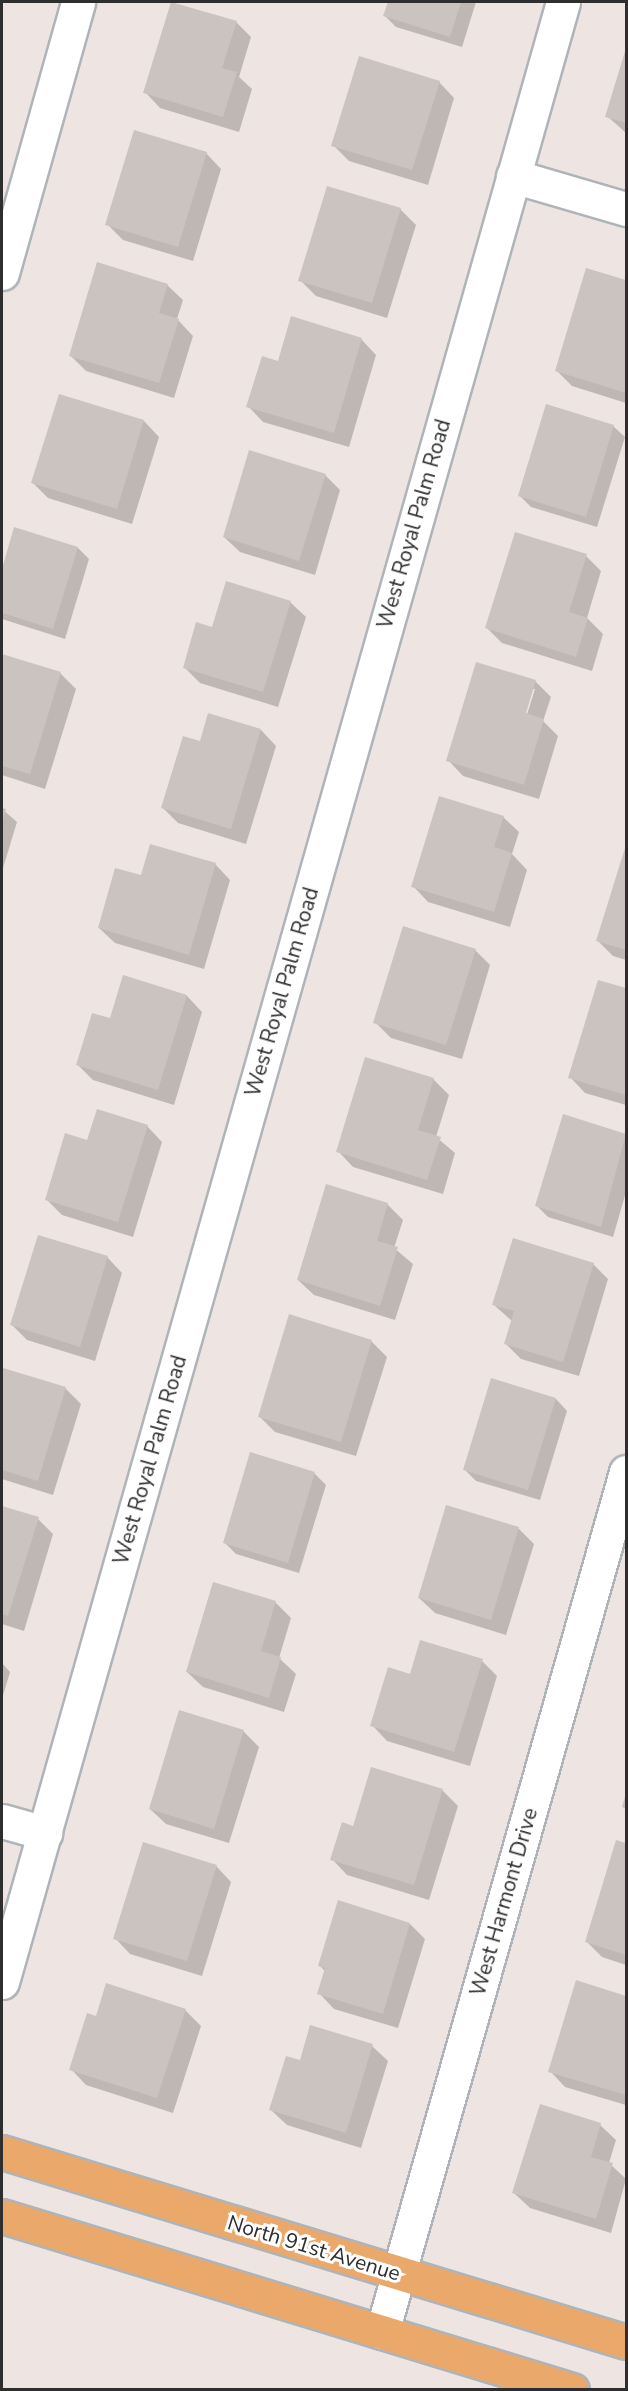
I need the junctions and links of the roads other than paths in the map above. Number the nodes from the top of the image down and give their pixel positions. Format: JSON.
{"nodes":[{"id":1,"x":78,"y":2,"type":"edge"},
{"id":2,"x":563,"y":2,"type":"edge"},
{"id":3,"x":513,"y":176,"type":"junction"},
{"id":4,"x":627,"y":209,"type":"edge"},
{"id":5,"x":2,"y":273,"type":"edge"},
{"id":6,"x":627,"y":1472,"type":"edge"},
{"id":7,"x":2,"y":1821,"type":"edge"},
{"id":8,"x":45,"y":1833,"type":"junction"},
{"id":9,"x":2,"y":1982,"type":"edge"},
{"id":10,"x":2,"y":2152,"type":"edge"},
{"id":11,"x":2,"y":2216,"type":"edge"},
{"id":12,"x":398,"y":2274,"type":"junction"},
{"id":13,"x":382,"y":2332,"type":"junction"},
{"id":14,"x":627,"y":2342,"type":"edge"},
{"id":15,"x":572,"y":2390,"type":"edge"}],
"edges":[{"from":1,"to":5,"type":"street"},
{"from":2,"to":3,"type":"street","name":"West Royal Palm Road"},
{"from":3,"to":4,"type":"street"},
{"from":3,"to":8,"type":"street","name":"West Royal Palm Road"},
{"from":6,"to":12,"type":"street","name":"West Harmont Drive"},
{"from":7,"to":8,"type":"street"},
{"from":8,"to":9,"type":"street","name":"West Royal Palm Road"},
{"from":10,"to":12,"type":"main road","name":"North 91st Avenue"},
{"from":11,"to":13,"type":"main road"},
{"from":12,"to":13,"type":"street","name":"West Harmont Drive"},
{"from":12,"to":14,"type":"main road","name":"North 91st Avenue"},
{"from":13,"to":15,"type":"main road"}]}
